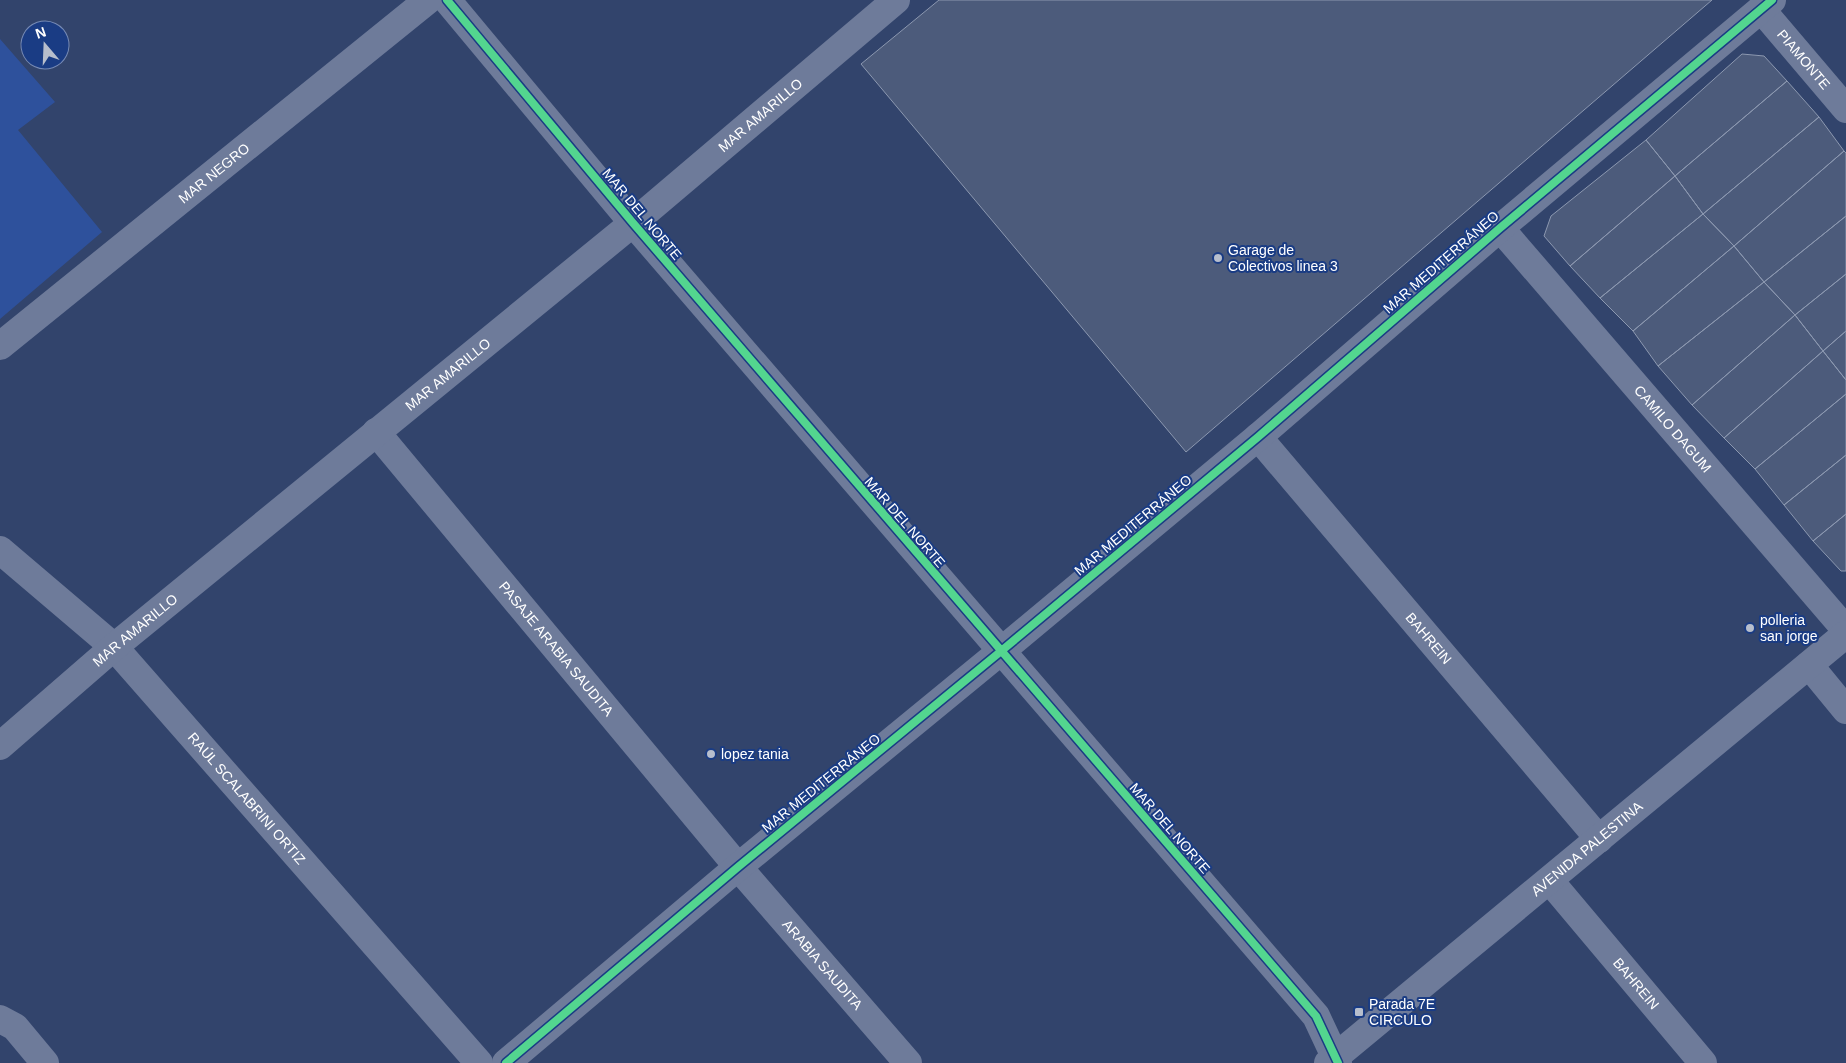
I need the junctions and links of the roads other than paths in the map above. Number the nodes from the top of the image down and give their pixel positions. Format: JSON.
{"nodes":[{"id":1,"x":428,"y":0,"type":"edge"},
{"id":2,"x":447,"y":0,"type":"edge"},
{"id":3,"x":896,"y":0,"type":"edge"},
{"id":4,"x":1766,"y":4,"type":"edge"},
{"id":5,"x":1846,"y":109,"type":"edge"},
{"id":6,"x":633,"y":223,"type":"junction"},
{"id":7,"x":1500,"y":228,"type":"junction"},
{"id":8,"x":0,"y":346,"type":"edge"},
{"id":9,"x":376,"y":432,"type":"junction"},
{"id":10,"x":1258,"y":437,"type":"junction"},
{"id":11,"x":0,"y":550,"type":"edge"},
{"id":12,"x":1846,"y":632,"type":"edge"},
{"id":13,"x":114,"y":647,"type":"junction"},
{"id":14,"x":1000,"y":652,"type":"junction"},
{"id":15,"x":1809,"y":665,"type":"junction"},
{"id":16,"x":1846,"y":710,"type":"edge"},
{"id":17,"x":0,"y":746,"type":"edge"},
{"id":18,"x":1599,"y":839,"type":"junction"},
{"id":19,"x":738,"y":867,"type":"junction"},
{"id":20,"x":1550,"y":881,"type":"junction"},
{"id":21,"x":0,"y":1019,"type":"edge"},
{"id":22,"x":1334,"y":1061,"type":"edge"},
{"id":23,"x":45,"y":1063,"type":"edge"},
{"id":24,"x":479,"y":1063,"type":"edge"},
{"id":25,"x":506,"y":1063,"type":"edge"},
{"id":26,"x":908,"y":1063,"type":"edge"},
{"id":27,"x":1703,"y":1063,"type":"edge"}],
"edges":[{"from":1,"to":8,"type":"street","name":"MAR NEGRO"},
{"from":2,"to":6,"type":"street","name":"MAR DEL NORTE"},
{"from":3,"to":6,"type":"street","name":"MAR AMARILLO"},
{"from":4,"to":5,"type":"street","name":"PIAMONTE"},
{"from":4,"to":7,"type":"street","name":"MAR MEDITERRÁNEO"},
{"from":6,"to":9,"type":"street","name":"MAR AMARILLO"},
{"from":6,"to":14,"type":"street","name":"MAR DEL NORTE"},
{"from":7,"to":10,"type":"street","name":"MAR MEDITERRÁNEO"},
{"from":7,"to":12,"type":"street","name":"CAMILO DAGUM"},
{"from":9,"to":13,"type":"street","name":"MAR AMARILLO"},
{"from":9,"to":19,"type":"street","name":"PASAJE ARABIA SAUDITA"},
{"from":10,"to":14,"type":"street","name":"MAR MEDITERRÁNEO"},
{"from":10,"to":18,"type":"street","name":"BAHREIN"},
{"from":11,"to":13,"type":"street","name":"RAÚL SCALABRINI ORTIZ"},
{"from":12,"to":15,"type":"street","name":"AVENIDA PALESTINA"},
{"from":13,"to":17,"type":"street","name":"MAR AMARILLO"},
{"from":13,"to":24,"type":"street","name":"RAÚL SCALABRINI ORTIZ"},
{"from":14,"to":19,"type":"street","name":"MAR MEDITERRÁNEO"},
{"from":14,"to":22,"type":"street","name":"MAR DEL NORTE"},
{"from":15,"to":16,"type":"street"},
{"from":15,"to":18,"type":"street","name":"AVENIDA PALESTINA"},
{"from":18,"to":20,"type":"street","name":"AVENIDA PALESTINA"},
{"from":19,"to":25,"type":"street","name":"MAR MEDITERRÁNEO"},
{"from":19,"to":26,"type":"street","name":"ARABIA SAUDITA"},
{"from":20,"to":22,"type":"street","name":"AVENIDA PALESTINA"},
{"from":20,"to":27,"type":"street","name":"BAHREIN"},
{"from":21,"to":23,"type":"street"}]}
